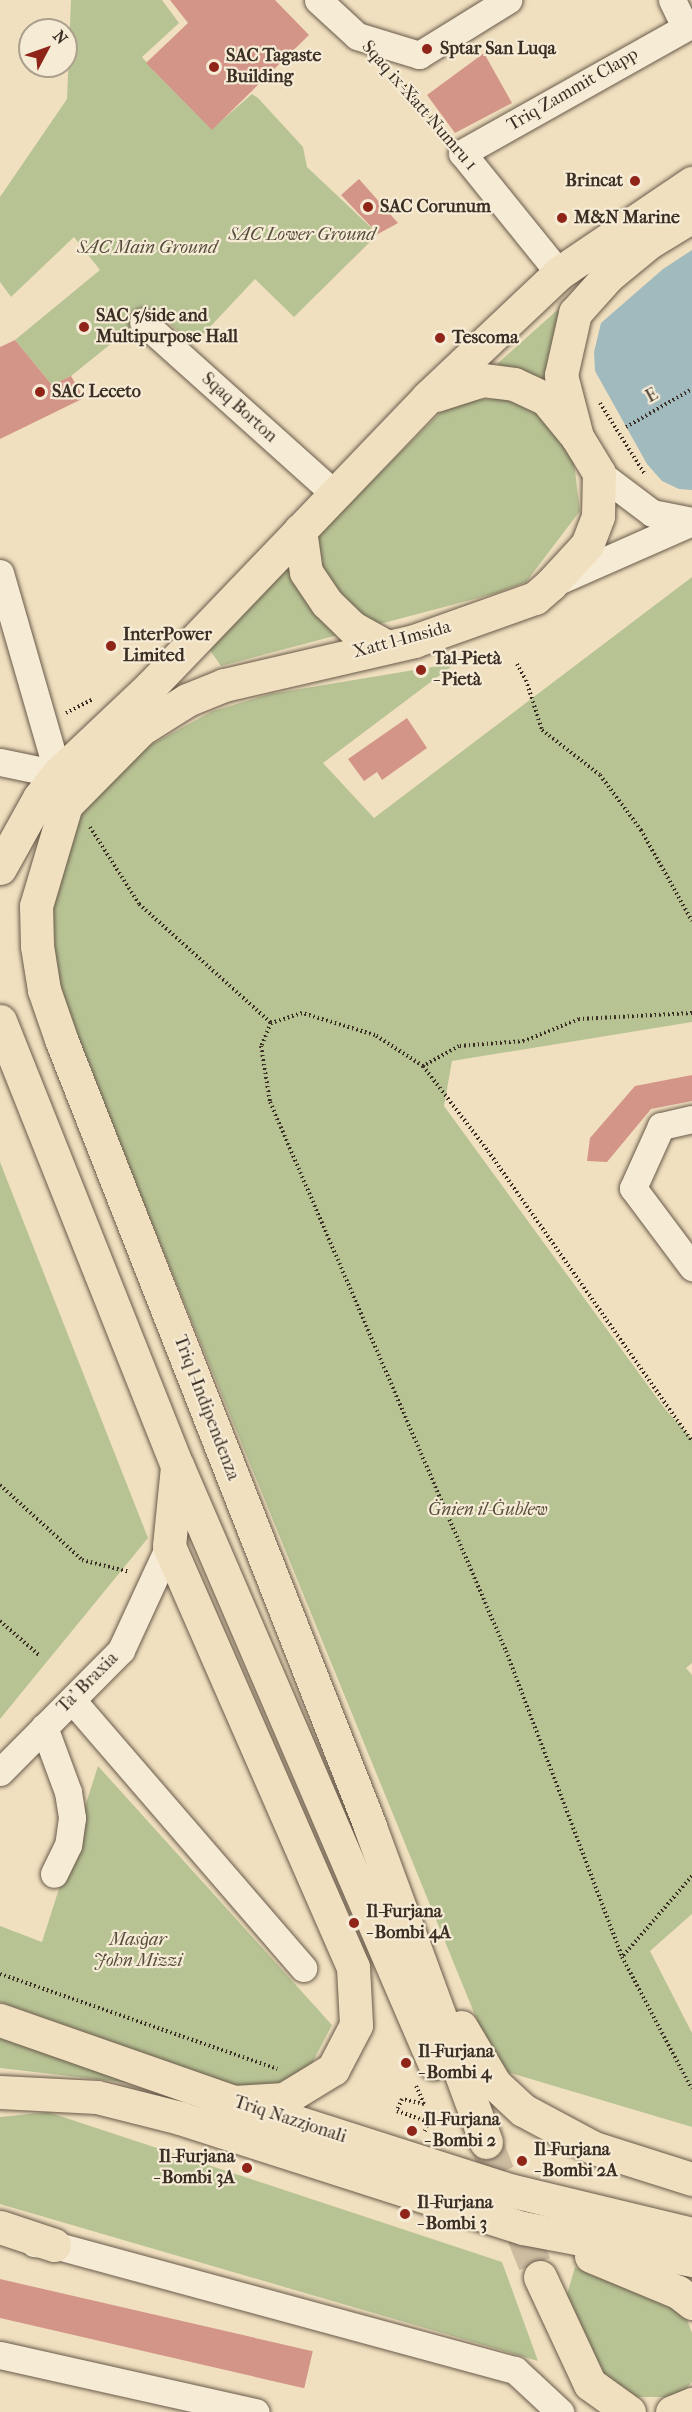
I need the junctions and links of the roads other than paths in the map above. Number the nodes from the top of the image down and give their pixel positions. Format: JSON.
{"nodes":[{"id":1,"x":318,"y":0,"type":"edge"},
{"id":2,"x":508,"y":0,"type":"edge"},
{"id":3,"x":672,"y":0,"type":"edge"},
{"id":4,"x":689,"y":25,"type":"edge"},
{"id":5,"x":462,"y":153,"type":"joint"},
{"id":6,"x":692,"y":183,"type":"edge"},
{"id":7,"x":692,"y":216,"type":"edge"},
{"id":8,"x":559,"y":273,"type":"junction"},
{"id":9,"x":143,"y":322,"type":"dead end"},
{"id":10,"x":428,"y":397,"type":"junction"},
{"id":11,"x":577,"y":437,"type":"junction"},
{"id":12,"x":599,"y":473,"type":"junction"},
{"id":13,"x":335,"y":494,"type":"junction"},
{"id":14,"x":692,"y":522,"type":"edge"},
{"id":15,"x":300,"y":530,"type":"junction"},
{"id":16,"x":0,"y":573,"type":"edge"},
{"id":17,"x":551,"y":584,"type":"junction"},
{"id":18,"x":386,"y":646,"type":"junction"},
{"id":19,"x":0,"y":762,"type":"edge"},
{"id":20,"x":58,"y":774,"type":"junction"},
{"id":21,"x":0,"y":868,"type":"edge"},
{"id":22,"x":44,"y":990,"type":"joint"},
{"id":23,"x":0,"y":1021,"type":"edge"},
{"id":24,"x":692,"y":1119,"type":"edge"},
{"id":25,"x":692,"y":1267,"type":"edge"},
{"id":26,"x":177,"y":1465,"type":"junction"},
{"id":27,"x":169,"y":1546,"type":"junction"},
{"id":28,"x":72,"y":1700,"type":"junction"},
{"id":29,"x":44,"y":1727,"type":"junction"},
{"id":30,"x":0,"y":1772,"type":"edge"},
{"id":31,"x":370,"y":1826,"type":"junction"},
{"id":32,"x":54,"y":1874,"type":"dead end"},
{"id":33,"x":303,"y":1968,"type":"dead end"},
{"id":34,"x":0,"y":2020,"type":"edge"},
{"id":35,"x":0,"y":2092,"type":"edge"},
{"id":36,"x":234,"y":2102,"type":"junction"},
{"id":37,"x":692,"y":2179,"type":"edge"},
{"id":38,"x":692,"y":2217,"type":"edge"},
{"id":39,"x":579,"y":2225,"type":"junction"},
{"id":40,"x":0,"y":2227,"type":"edge"},
{"id":41,"x":523,"y":2228,"type":"junction"},
{"id":42,"x":692,"y":2234,"type":"edge"},
{"id":43,"x":0,"y":2240,"type":"edge"},
{"id":44,"x":54,"y":2245,"type":"junction"},
{"id":45,"x":692,"y":2260,"type":"edge"},
{"id":46,"x":692,"y":2280,"type":"edge"},
{"id":47,"x":692,"y":2303,"type":"edge"},
{"id":48,"x":0,"y":2355,"type":"edge"},
{"id":49,"x":692,"y":2404,"type":"edge"},
{"id":50,"x":256,"y":2412,"type":"edge"},
{"id":51,"x":560,"y":2412,"type":"edge"},
{"id":52,"x":592,"y":2412,"type":"edge"},
{"id":53,"x":629,"y":2412,"type":"edge"},
{"id":54,"x":672,"y":2412,"type":"edge"}],
"edges":[{"from":1,"to":2,"type":"street","name":"Sqaq ix-Xatt Numru 1"},
{"from":3,"to":4,"type":"street","name":"Triq Zammit Clapp"},
{"from":4,"to":5,"type":"street","name":"Triq Zammit Clapp"},
{"from":5,"to":8,"type":"street","name":"Sqaq ix-Xatt Numru 1"},
{"from":6,"to":8,"type":"highway"},
{"from":7,"to":11,"type":"highway"},
{"from":8,"to":10,"type":"highway"},
{"from":9,"to":13,"type":"street","name":"Sqaq Borton"},
{"from":10,"to":11,"type":"highway"},
{"from":10,"to":13,"type":"highway"},
{"from":11,"to":12,"type":"highway"},
{"from":12,"to":14,"type":"street"},
{"from":12,"to":17,"type":"highway","name":"Xatt l-Imsida"},
{"from":13,"to":15,"type":"highway"},
{"from":14,"to":17,"type":"street"},
{"from":15,"to":18,"type":"highway"},
{"from":15,"to":20,"type":"highway"},
{"from":16,"to":20,"type":"street"},
{"from":17,"to":18,"type":"highway","name":"Xatt l-Imsida"},
{"from":18,"to":22,"type":"highway","name":"Xatt l-Imsida"},
{"from":19,"to":20,"type":"street"},
{"from":20,"to":21,"type":"highway"},
{"from":22,"to":31,"type":"highway","name":"Triq l-Indipendenza"},
{"from":23,"to":26,"type":"highway"},
{"from":24,"to":25,"type":"street"},
{"from":26,"to":27,"type":"highway"},
{"from":26,"to":31,"type":"highway"},
{"from":27,"to":28,"type":"street","name":"Ta' Braxia"},
{"from":27,"to":36,"type":"highway"},
{"from":28,"to":29,"type":"street","name":"Ta' Braxia"},
{"from":28,"to":33,"type":"street"},
{"from":29,"to":30,"type":"street","name":"Ta' Braxia"},
{"from":29,"to":32,"type":"street"},
{"from":31,"to":37,"type":"highway"},
{"from":34,"to":36,"type":"highway","name":"Triq Nazzjonali"},
{"from":35,"to":41,"type":"highway","name":"Triq Nazzjonali"},
{"from":36,"to":39,"type":"highway","name":"Triq Nazzjonali"},
{"from":38,"to":39,"type":"highway","name":"Triq Nazzjonali"},
{"from":39,"to":41,"type":"highway","name":"Triq Nazzjonali"},
{"from":39,"to":42,"type":"highway","name":"Triq Nazzjonali"},
{"from":39,"to":45,"type":"highway","name":"Triq Nazzjonali"},
{"from":39,"to":46,"type":"highway","name":"Triq Nazzjonali"},
{"from":40,"to":44,"type":"highway"},
{"from":41,"to":47,"type":"highway"},
{"from":43,"to":44,"type":"street"},
{"from":44,"to":51,"type":"street"},
{"from":48,"to":50,"type":"street"},
{"from":49,"to":54,"type":"highway"},
{"from":52,"to":53,"type":"highway"}]}
